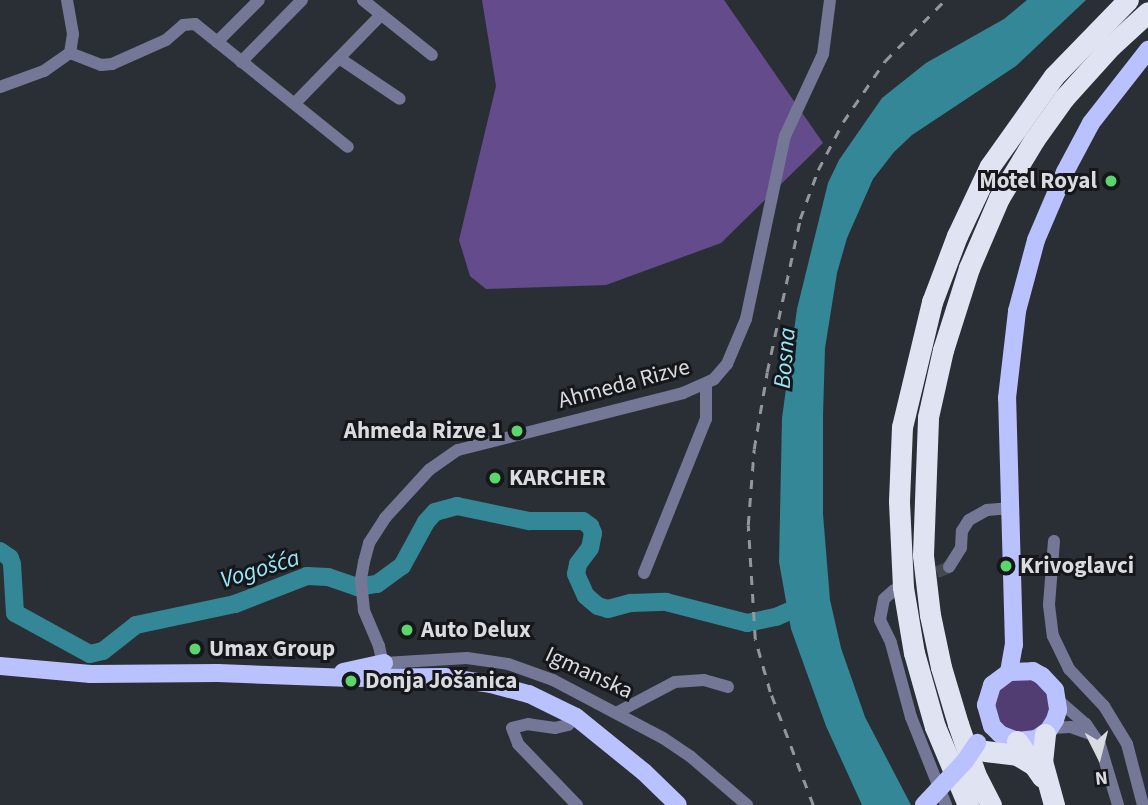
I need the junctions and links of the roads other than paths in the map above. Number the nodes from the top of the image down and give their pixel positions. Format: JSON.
{"nodes":[{"id":1,"x":67,"y":0,"type":"edge"},
{"id":2,"x":259,"y":0,"type":"edge"},
{"id":3,"x":302,"y":0,"type":"edge"},
{"id":4,"x":363,"y":0,"type":"edge"},
{"id":5,"x":830,"y":0,"type":"edge"},
{"id":6,"x":1128,"y":0,"type":"edge"},
{"id":7,"x":1148,"y":12,"type":"edge"},
{"id":8,"x":381,"y":15,"type":"junction"},
{"id":9,"x":217,"y":43,"type":"junction"},
{"id":10,"x":1148,"y":50,"type":"edge"},
{"id":11,"x":70,"y":53,"type":"junction"},
{"id":12,"x":432,"y":55,"type":"dead end"},
{"id":13,"x":339,"y":58,"type":"junction"},
{"id":14,"x":241,"y":62,"type":"junction"},
{"id":15,"x":0,"y":87,"type":"edge"},
{"id":16,"x":400,"y":99,"type":"dead end"},
{"id":17,"x":295,"y":103,"type":"junction"},
{"id":18,"x":348,"y":147,"type":"dead end"},
{"id":19,"x":706,"y":384,"type":"junction"},
{"id":20,"x":1008,"y":508,"type":"junction"},
{"id":21,"x":1054,"y":541,"type":"dead end"},
{"id":22,"x":948,"y":566,"type":"tunnel mouth"},
{"id":23,"x":644,"y":573,"type":"dead end"},
{"id":24,"x":894,"y":590,"type":"dead end"},
{"id":25,"x":1016,"y":624,"type":"junction"},
{"id":26,"x":0,"y":666,"type":"edge"},
{"id":27,"x":384,"y":671,"type":"junction"},
{"id":28,"x":1033,"y":671,"type":"junction"},
{"id":29,"x":1009,"y":672,"type":"junction"},
{"id":30,"x":728,"y":687,"type":"dead end"},
{"id":31,"x":1058,"y":700,"type":"junction"},
{"id":32,"x":618,"y":712,"type":"junction"},
{"id":33,"x":987,"y":716,"type":"junction"},
{"id":34,"x":576,"y":717,"type":"junction"},
{"id":35,"x":1048,"y":731,"type":"junction"},
{"id":36,"x":1093,"y":735,"type":"junction"},
{"id":37,"x":1013,"y":740,"type":"junction"},
{"id":38,"x":981,"y":749,"type":"junction"},
{"id":39,"x":1037,"y":767,"type":"junction"},
{"id":40,"x":1052,"y":798,"type":"edge"},
{"id":41,"x":678,"y":804,"type":"edge"},
{"id":42,"x":577,"y":805,"type":"edge"},
{"id":43,"x":747,"y":805,"type":"edge"},
{"id":44,"x":924,"y":805,"type":"edge"},
{"id":45,"x":946,"y":805,"type":"edge"},
{"id":46,"x":968,"y":805,"type":"edge"},
{"id":47,"x":991,"y":805,"type":"edge"},
{"id":48,"x":1118,"y":805,"type":"edge"},
{"id":49,"x":1143,"y":805,"type":"edge"}],
"edges":[{"from":1,"to":11,"type":"street"},
{"from":2,"to":9,"type":"street"},
{"from":3,"to":14,"type":"street"},
{"from":4,"to":8,"type":"street"},
{"from":5,"to":19,"type":"street","name":"Ahmeda Rizve"},
{"from":6,"to":46,"type":"highway"},
{"from":7,"to":47,"type":"highway"},
{"from":8,"to":12,"type":"street"},
{"from":8,"to":13,"type":"street"},
{"from":9,"to":11,"type":"street"},
{"from":9,"to":14,"type":"street"},
{"from":10,"to":20,"type":"main road"},
{"from":11,"to":15,"type":"street"},
{"from":13,"to":16,"type":"street"},
{"from":13,"to":17,"type":"street"},
{"from":14,"to":17,"type":"street"},
{"from":17,"to":18,"type":"street"},
{"from":19,"to":23,"type":"street"},
{"from":19,"to":27,"type":"street","name":"Ahmeda Rizve"},
{"from":20,"to":22,"type":"street"},
{"from":20,"to":25,"type":"main road"},
{"from":21,"to":49,"type":"street"},
{"from":24,"to":45,"type":"street"},
{"from":25,"to":28,"type":"main road"},
{"from":25,"to":29,"type":"main road"},
{"from":26,"to":27,"type":"main road"},
{"from":27,"to":32,"type":"street","name":"Igmanska"},
{"from":27,"to":34,"type":"main road"},
{"from":28,"to":29,"type":"main road"},
{"from":28,"to":31,"type":"main road"},
{"from":29,"to":33,"type":"main road"},
{"from":30,"to":32,"type":"street"},
{"from":31,"to":35,"type":"main road"},
{"from":31,"to":36,"type":"street"},
{"from":32,"to":43,"type":"street","name":"Igmanska"},
{"from":33,"to":37,"type":"main road"},
{"from":33,"to":38,"type":"main road"},
{"from":34,"to":41,"type":"main road"},
{"from":34,"to":42,"type":"street"},
{"from":35,"to":36,"type":"street"},
{"from":35,"to":37,"type":"main road"},
{"from":35,"to":40,"type":"highway"},
{"from":36,"to":48,"type":"street"},
{"from":37,"to":38,"type":"main road"},
{"from":37,"to":39,"type":"highway"},
{"from":38,"to":39,"type":"highway"},
{"from":38,"to":44,"type":"main road","bridge":true},
{"from":39,"to":40,"type":"highway"}]}
